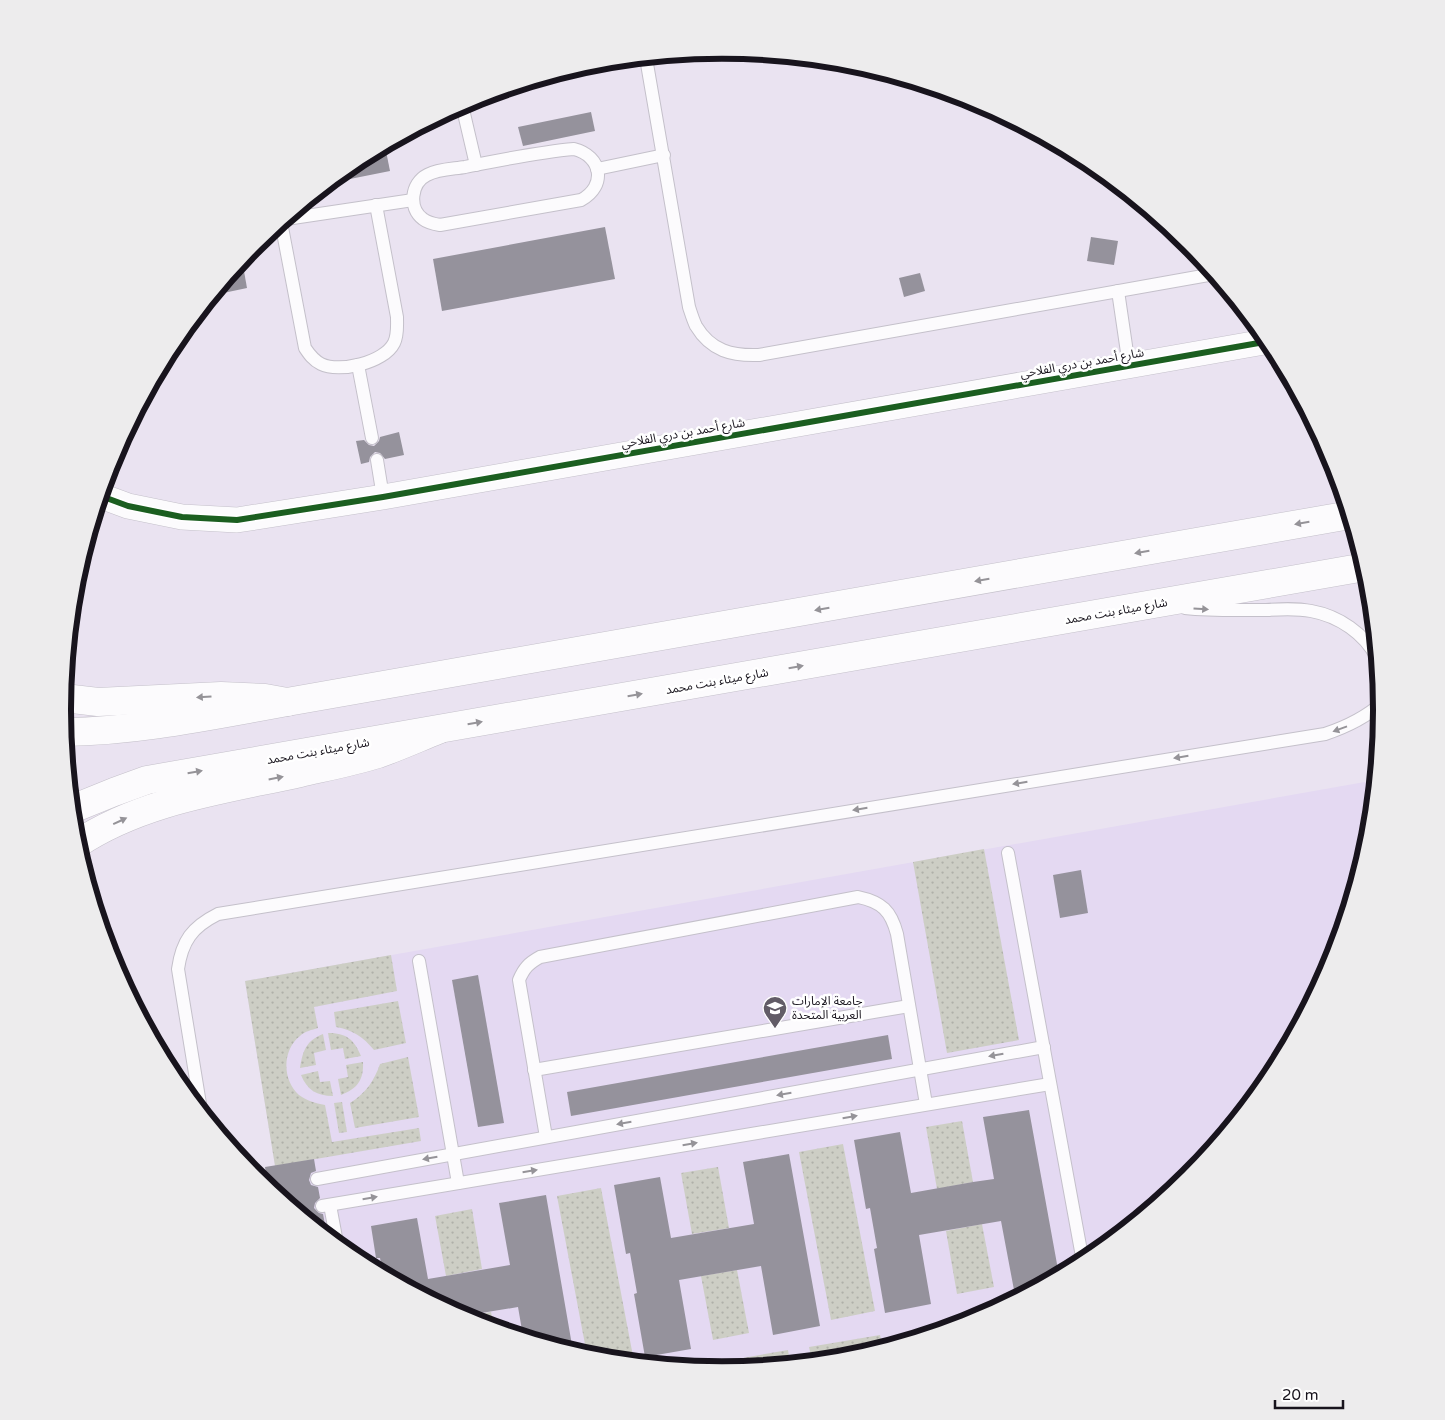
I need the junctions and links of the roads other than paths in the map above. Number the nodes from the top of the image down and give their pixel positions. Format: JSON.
{"nodes":[{"id":1,"x":647,"y":63,"type":"edge"},
{"id":2,"x":464,"y":112,"type":"edge"},
{"id":3,"x":664,"y":155,"type":"junction"},
{"id":4,"x":476,"y":165,"type":"junction"},
{"id":5,"x":597,"y":168,"type":"junction"},
{"id":6,"x":413,"y":200,"type":"junction"},
{"id":7,"x":376,"y":205,"type":"junction"},
{"id":8,"x":296,"y":217,"type":"edge"},
{"id":9,"x":282,"y":230,"type":"edge"},
{"id":10,"x":1207,"y":275,"type":"edge"},
{"id":11,"x":1118,"y":292,"type":"junction"},
{"id":12,"x":1260,"y":343,"type":"edge"},
{"id":13,"x":358,"y":365,"type":"junction"},
{"id":14,"x":1129,"y":366,"type":"junction"},
{"id":15,"x":372,"y":438,"type":"dead end"},
{"id":16,"x":377,"y":460,"type":"dead end"},
{"id":17,"x":383,"y":496,"type":"junction"},
{"id":18,"x":107,"y":498,"type":"edge"},
{"id":19,"x":1344,"y":516,"type":"edge"},
{"id":20,"x":1358,"y":568,"type":"edge"},
{"id":21,"x":1153,"y":605,"type":"junction"},
{"id":22,"x":1370,"y":647,"type":"edge"},
{"id":23,"x":72,"y":699,"type":"edge"},
{"id":24,"x":287,"y":702,"type":"junction"},
{"id":25,"x":1374,"y":710,"type":"edge"},
{"id":26,"x":438,"y":730,"type":"junction"},
{"id":27,"x":72,"y":732,"type":"edge"},
{"id":28,"x":79,"y":806,"type":"edge"},
{"id":29,"x":84,"y":839,"type":"edge"},
{"id":30,"x":1008,"y":853,"type":"dead end"},
{"id":31,"x":419,"y":961,"type":"dead end"},
{"id":32,"x":909,"y":1006,"type":"junction"},
{"id":33,"x":1044,"y":1047,"type":"junction"},
{"id":34,"x":920,"y":1069,"type":"junction"},
{"id":35,"x":534,"y":1070,"type":"junction"},
{"id":36,"x":1050,"y":1084,"type":"junction"},
{"id":37,"x":199,"y":1096,"type":"edge"},
{"id":38,"x":926,"y":1104,"type":"junction"},
{"id":39,"x":546,"y":1137,"type":"junction"},
{"id":40,"x":452,"y":1154,"type":"junction"},
{"id":41,"x":317,"y":1179,"type":"dead end"},
{"id":42,"x":458,"y":1183,"type":"junction"},
{"id":43,"x":334,"y":1232,"type":"edge"},
{"id":44,"x":1081,"y":1253,"type":"edge"}],
"edges":[{"from":1,"to":3,"type":"lane"},
{"from":2,"to":4,"type":"lane"},
{"from":3,"to":5,"type":"lane"},
{"from":3,"to":11,"type":"lane"},
{"from":4,"to":5,"type":"lane"},
{"from":4,"to":6,"type":"lane"},
{"from":5,"to":6,"type":"lane"},
{"from":6,"to":7,"type":"lane"},
{"from":7,"to":8,"type":"lane"},
{"from":7,"to":13,"type":"lane"},
{"from":9,"to":13,"type":"lane"},
{"from":10,"to":11,"type":"lane"},
{"from":11,"to":14,"type":"lane"},
{"from":12,"to":14,"type":"street","name":"شارع أحمد بن دري الفلاحي"},
{"from":13,"to":15,"type":"lane"},
{"from":14,"to":17,"type":"street","name":"شارع أحمد بن دري الفلاحي"},
{"from":16,"to":17,"type":"lane"},
{"from":17,"to":18,"type":"street","name":"شارع أحمد بن دري الفلاحي"},
{"from":19,"to":24,"type":"main road","one_way":true},
{"from":20,"to":21,"type":"main road","name":"شارع ميثاء بنت محمد"},
{"from":21,"to":22,"type":"lane","one_way":true},
{"from":26,"to":21,"type":"main road","name":"شارع ميثاء بنت محمد","one_way":true},
{"from":24,"to":23,"type":"main road","one_way":true},
{"from":24,"to":27,"type":"main road"},
{"from":25,"to":37,"type":"lane","one_way":true},
{"from":28,"to":26,"type":"main road","name":"شارع ميثاء بنت محمد","one_way":true},
{"from":29,"to":26,"type":"main road","one_way":true},
{"from":30,"to":33,"type":"lane"},
{"from":31,"to":40,"type":"lane"},
{"from":32,"to":34,"type":"lane"},
{"from":32,"to":35,"type":"lane"},
{"from":32,"to":35,"type":"lane"},
{"from":33,"to":34,"type":"lane","one_way":true},
{"from":33,"to":36,"type":"lane"},
{"from":34,"to":38,"type":"lane"},
{"from":34,"to":39,"type":"lane","one_way":true},
{"from":35,"to":39,"type":"lane"},
{"from":36,"to":38,"type":"lane"},
{"from":36,"to":44,"type":"lane"},
{"from":42,"to":38,"type":"lane","one_way":true},
{"from":39,"to":40,"type":"lane"},
{"from":40,"to":41,"type":"lane","one_way":true},
{"from":40,"to":42,"type":"lane"},
{"from":43,"to":42,"type":"lane","one_way":true}]}
